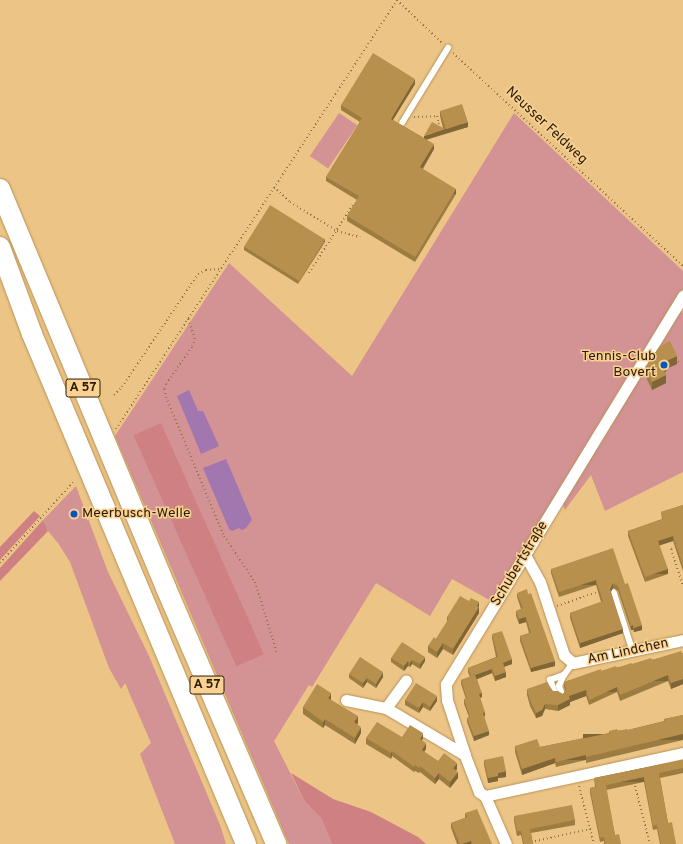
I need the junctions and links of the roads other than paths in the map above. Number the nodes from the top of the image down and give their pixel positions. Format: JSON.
{"nodes":[{"id":1,"x":448,"y":48,"type":"road end"},
{"id":2,"x":402,"y":123,"type":"dead end"},
{"id":3,"x":0,"y":188,"type":"edge"},
{"id":4,"x":0,"y":247,"type":"edge"},
{"id":5,"x":683,"y":296,"type":"edge"},
{"id":6,"x":525,"y":555,"type":"junction"},
{"id":7,"x":614,"y":592,"type":"road end"},
{"id":8,"x":683,"y":640,"type":"edge"},
{"id":9,"x":633,"y":650,"type":"junction"},
{"id":10,"x":573,"y":663,"type":"junction"},
{"id":11,"x":564,"y":675,"type":"junction"},
{"id":12,"x":406,"y":680,"type":"dead end"},
{"id":13,"x":555,"y":693,"type":"edge"},
{"id":14,"x":562,"y":695,"type":"edge"},
{"id":15,"x":346,"y":700,"type":"dead end"},
{"id":16,"x":386,"y":708,"type":"junction"},
{"id":17,"x":683,"y":753,"type":"edge"},
{"id":18,"x":464,"y":755,"type":"junction"},
{"id":19,"x":210,"y":757,"type":"junction"},
{"id":20,"x":249,"y":782,"type":"junction"},
{"id":21,"x":486,"y":796,"type":"junction"},
{"id":22,"x":233,"y":844,"type":"edge"},
{"id":23,"x":246,"y":844,"type":"edge"},
{"id":24,"x":276,"y":844,"type":"edge"},
{"id":25,"x":285,"y":844,"type":"edge"},
{"id":26,"x":506,"y":844,"type":"edge"}],
"edges":[{"from":1,"to":2,"type":"lane"},
{"from":3,"to":20,"type":"highway","number":"A 57"},
{"from":4,"to":19,"type":"highway","number":"A 57"},
{"from":5,"to":6,"type":"street","name":"Schubertstraße"},
{"from":6,"to":10,"type":"street","name":"Am Lindchen"},
{"from":6,"to":18,"type":"street","name":"Schubertstraße"},
{"from":7,"to":9,"type":"lane"},
{"from":8,"to":9,"type":"street","name":"Am Lindchen"},
{"from":9,"to":10,"type":"street","name":"Am Lindchen"},
{"from":10,"to":11,"type":"lane"},
{"from":11,"to":13,"type":"lane"},
{"from":11,"to":14,"type":"lane"},
{"from":12,"to":16,"type":"street"},
{"from":15,"to":16,"type":"street"},
{"from":16,"to":18,"type":"street"},
{"from":17,"to":21,"type":"street"},
{"from":18,"to":21,"type":"street","name":"Schubertstraße"},
{"from":19,"to":22,"type":"highway"},
{"from":19,"to":23,"type":"highway","number":"A 57"},
{"from":20,"to":24,"type":"highway","number":"A 57"},
{"from":20,"to":25,"type":"highway"},
{"from":21,"to":26,"type":"street","name":"Schubertstraße"}]}
